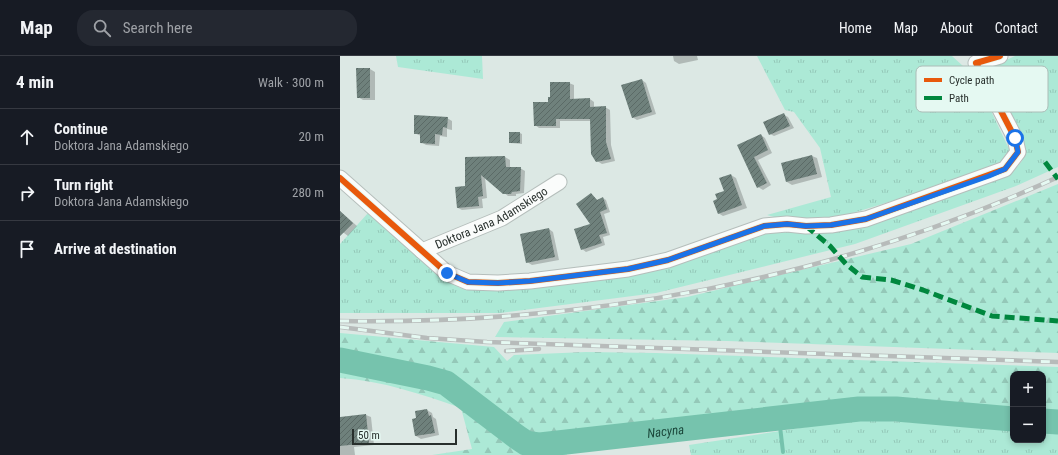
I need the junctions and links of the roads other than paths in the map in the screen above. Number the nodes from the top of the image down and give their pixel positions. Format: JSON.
{"nodes":[{"id":1,"x":1000,"y":56,"type":"edge"},
{"id":2,"x":973,"y":66,"type":"edge"},
{"id":3,"x":1000,"y":112,"type":"edge"},
{"id":4,"x":340,"y":178,"type":"edge"},
{"id":5,"x":559,"y":182,"type":"dead end"},
{"id":6,"x":422,"y":251,"type":"junction"}],
"edges":[{"from":1,"to":2,"type":"street","name":"Doktora Jana Adamskiego"},
{"from":3,"to":6,"type":"street","name":"Doktora Jana Adamskiego"},
{"from":4,"to":6,"type":"street","name":"Doktora Jana Adamskiego"},
{"from":5,"to":6,"type":"street","name":"Doktora Jana Adamskiego"}]}
